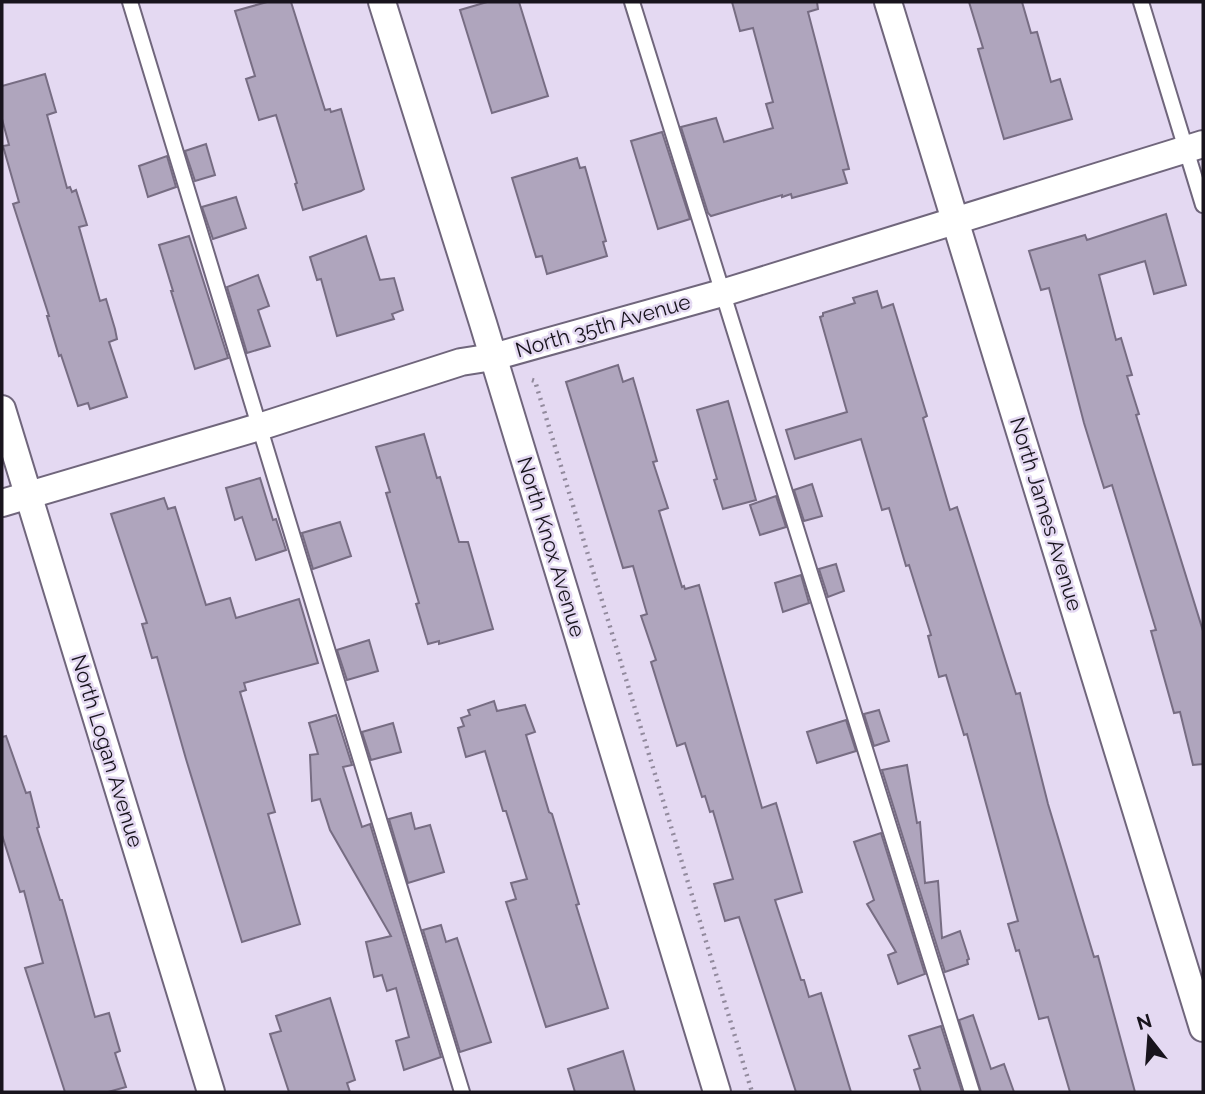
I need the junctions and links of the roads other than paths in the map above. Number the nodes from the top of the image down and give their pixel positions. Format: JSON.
{"nodes":[{"id":1,"x":130,"y":2,"type":"edge"},
{"id":2,"x":382,"y":2,"type":"edge"},
{"id":3,"x":632,"y":2,"type":"edge"},
{"id":4,"x":888,"y":2,"type":"edge"},
{"id":5,"x":1141,"y":2,"type":"edge"},
{"id":6,"x":1195,"y":146,"type":"edge"},
{"id":7,"x":1203,"y":205,"type":"edge"},
{"id":8,"x":957,"y":221,"type":"junction"},
{"id":9,"x":722,"y":293,"type":"junction"},
{"id":10,"x":493,"y":357,"type":"junction"},
{"id":11,"x":2,"y":409,"type":"edge"},
{"id":12,"x":259,"y":427,"type":"junction"},
{"id":13,"x":28,"y":495,"type":"junction"},
{"id":14,"x":2,"y":503,"type":"edge"},
{"id":15,"x":1203,"y":1028,"type":"edge"},
{"id":16,"x":211,"y":1092,"type":"edge"},
{"id":17,"x":462,"y":1092,"type":"edge"},
{"id":18,"x":717,"y":1092,"type":"edge"},
{"id":19,"x":972,"y":1092,"type":"edge"}],
"edges":[{"from":1,"to":12,"type":"lane"},
{"from":2,"to":10,"type":"street","name":"North Knox Avenue"},
{"from":3,"to":9,"type":"lane"},
{"from":4,"to":8,"type":"street","name":"North James Avenue"},
{"from":5,"to":6,"type":"lane"},
{"from":6,"to":7,"type":"lane"},
{"from":6,"to":8,"type":"street","name":"North 35th Avenue"},
{"from":8,"to":9,"type":"street","name":"North 35th Avenue"},
{"from":8,"to":15,"type":"street","name":"North James Avenue"},
{"from":9,"to":10,"type":"street","name":"North 35th Avenue"},
{"from":9,"to":19,"type":"lane"},
{"from":10,"to":12,"type":"street","name":"North 35th Avenue"},
{"from":10,"to":18,"type":"street","name":"North Knox Avenue"},
{"from":11,"to":13,"type":"street","name":"North Logan Avenue"},
{"from":12,"to":13,"type":"street","name":"North 35th Avenue"},
{"from":12,"to":17,"type":"lane"},
{"from":13,"to":14,"type":"street","name":"North 35th Avenue"},
{"from":13,"to":16,"type":"street","name":"North Logan Avenue"}]}
